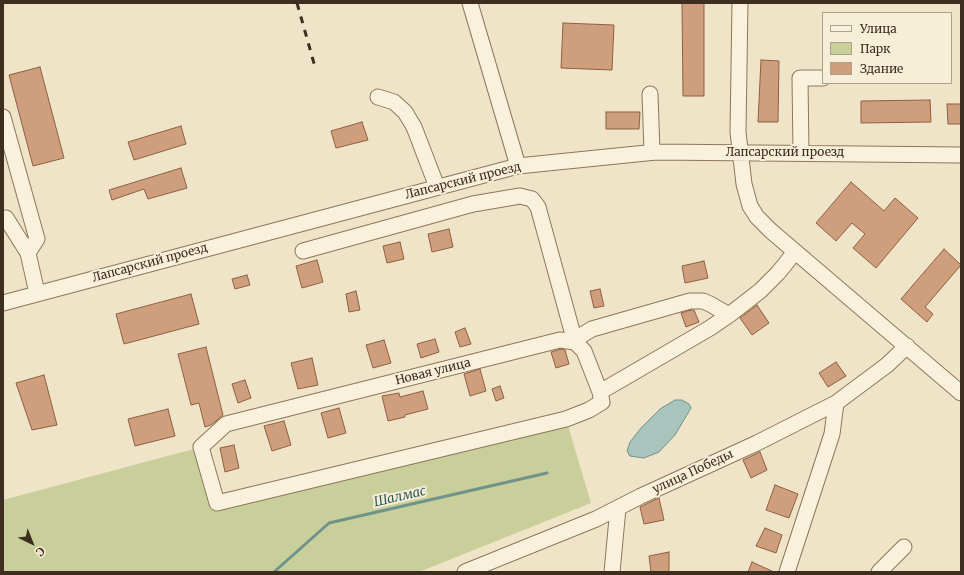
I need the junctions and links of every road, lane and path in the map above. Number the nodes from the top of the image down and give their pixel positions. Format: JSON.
{"nodes":[{"id":1,"x":470,"y":3,"type":"edge"},
{"id":2,"x":740,"y":3,"type":"edge"},
{"id":3,"x":822,"y":78,"type":"edge"},
{"id":4,"x":650,"y":94,"type":"dead end"},
{"id":5,"x":378,"y":97,"type":"dead end"},
{"id":6,"x":3,"y":117,"type":"edge"},
{"id":7,"x":652,"y":152,"type":"junction"},
{"id":8,"x":740,"y":153,"type":"junction"},
{"id":9,"x":801,"y":153,"type":"junction"},
{"id":10,"x":961,"y":155,"type":"edge"},
{"id":11,"x":518,"y":166,"type":"junction"},
{"id":12,"x":437,"y":187,"type":"junction"},
{"id":13,"x":3,"y":218,"type":"edge"},
{"id":14,"x":303,"y":251,"type":"dead end"},
{"id":15,"x":795,"y":252,"type":"junction"},
{"id":16,"x":28,"y":253,"type":"junction"},
{"id":17,"x":37,"y":293,"type":"junction"},
{"id":18,"x":3,"y":303,"type":"edge"},
{"id":19,"x":729,"y":315,"type":"junction"},
{"id":20,"x":575,"y":342,"type":"junction"},
{"id":21,"x":907,"y":346,"type":"junction"},
{"id":22,"x":961,"y":393,"type":"edge"},
{"id":23,"x":601,"y":397,"type":"junction"},
{"id":24,"x":836,"y":403,"type":"junction"},
{"id":25,"x":618,"y":508,"type":"junction"},
{"id":26,"x":904,"y":547,"type":"dead end"},
{"id":27,"x":465,"y":572,"type":"edge"},
{"id":28,"x":612,"y":572,"type":"edge"},
{"id":29,"x":787,"y":572,"type":"edge"},
{"id":30,"x":879,"y":572,"type":"edge"}],
"edges":[{"from":1,"to":11,"type":"street"},
{"from":2,"to":8,"type":"street"},
{"from":3,"to":9,"type":"street"},
{"from":4,"to":7,"type":"street"},
{"from":5,"to":12,"type":"street"},
{"from":6,"to":16,"type":"street"},
{"from":7,"to":8,"type":"street","name":"Лапсарский проезд"},
{"from":7,"to":11,"type":"street","name":"Лапсарский проезд"},
{"from":8,"to":9,"type":"street","name":"Лапсарский проезд"},
{"from":8,"to":15,"type":"street"},
{"from":9,"to":10,"type":"street","name":"Лапсарский проезд"},
{"from":11,"to":12,"type":"street","name":"Лапсарский проезд"},
{"from":12,"to":17,"type":"street","name":"Лапсарский проезд"},
{"from":13,"to":16,"type":"street"},
{"from":14,"to":20,"type":"street"},
{"from":15,"to":19,"type":"street"},
{"from":15,"to":21,"type":"street"},
{"from":16,"to":17,"type":"street"},
{"from":17,"to":18,"type":"street","name":"Лапсарский проезд"},
{"from":19,"to":20,"type":"street"},
{"from":19,"to":23,"type":"street"},
{"from":20,"to":23,"type":"street"},
{"from":20,"to":23,"type":"street","name":"Новая улица"},
{"from":21,"to":22,"type":"street"},
{"from":21,"to":24,"type":"street","name":"улица Победы"},
{"from":24,"to":25,"type":"street","name":"улица Победы"},
{"from":24,"to":29,"type":"street"},
{"from":25,"to":27,"type":"street","name":"улица Победы"},
{"from":25,"to":28,"type":"street"},
{"from":26,"to":30,"type":"street"}]}
